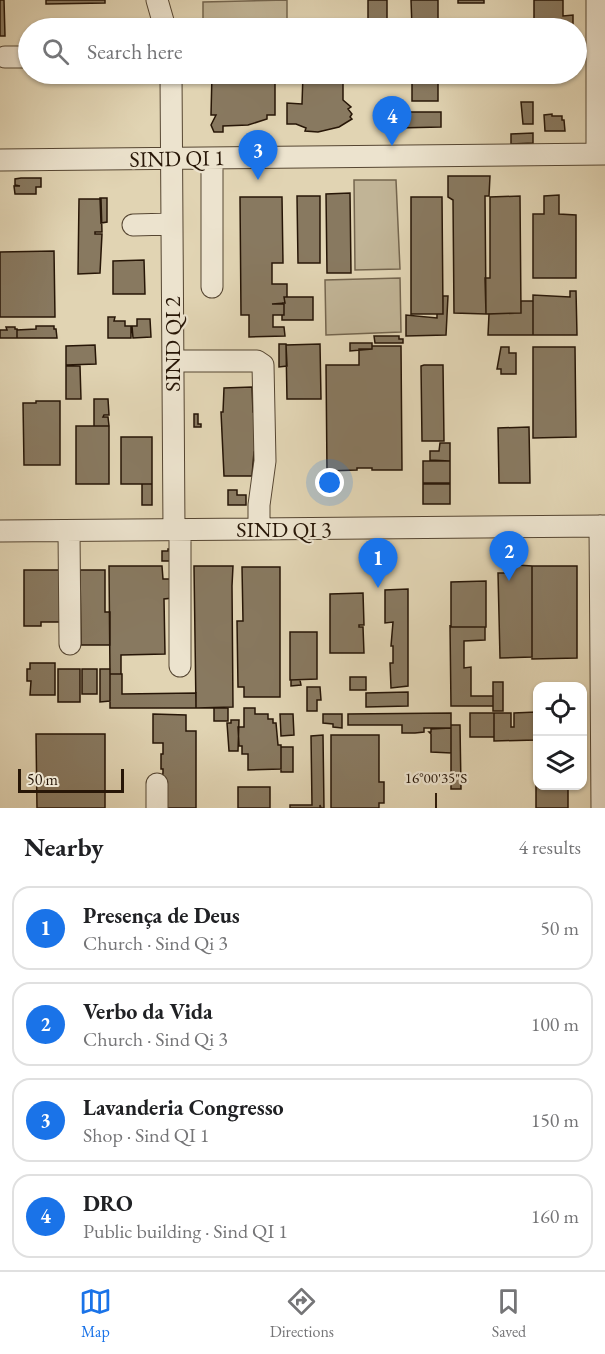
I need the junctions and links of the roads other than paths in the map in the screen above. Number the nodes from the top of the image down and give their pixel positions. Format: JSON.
{"nodes":[{"id":1,"x":157,"y":0,"type":"edge"},
{"id":2,"x":166,"y":0,"type":"edge"},
{"id":3,"x":597,"y":0,"type":"edge"},
{"id":4,"x":163,"y":18,"type":"edge"},
{"id":5,"x":166,"y":18,"type":"edge"},
{"id":6,"x":5,"y":57,"type":"dead end"},
{"id":7,"x":18,"y":57,"type":"edge"},
{"id":8,"x":171,"y":84,"type":"edge"},
{"id":9,"x":601,"y":154,"type":"edge"},
{"id":10,"x":171,"y":158,"type":"junction"},
{"id":11,"x":212,"y":158,"type":"junction"},
{"id":12,"x":0,"y":160,"type":"edge"},
{"id":13,"x":171,"y":224,"type":"junction"},
{"id":14,"x":133,"y":225,"type":"dead end"},
{"id":15,"x":212,"y":287,"type":"dead end"},
{"id":16,"x":172,"y":361,"type":"junction"},
{"id":17,"x":603,"y":526,"type":"edge"},
{"id":18,"x":259,"y":529,"type":"junction"},
{"id":19,"x":177,"y":530,"type":"junction"},
{"id":20,"x":0,"y":531,"type":"edge"},
{"id":21,"x":69,"y":531,"type":"junction"},
{"id":22,"x":70,"y":644,"type":"dead end"},
{"id":23,"x":180,"y":666,"type":"dead end"},
{"id":24,"x":157,"y":784,"type":"dead end"},
{"id":25,"x":157,"y":808,"type":"edge"},
{"id":26,"x":602,"y":808,"type":"edge"}],
"edges":[{"from":1,"to":4,"type":"street"},
{"from":2,"to":5,"type":"street"},
{"from":3,"to":9,"type":"street"},
{"from":6,"to":7,"type":"street"},
{"from":8,"to":10,"type":"street","name":"SIND QI 2"},
{"from":9,"to":11,"type":"street","name":"SIND QI 1"},
{"from":10,"to":11,"type":"street","name":"SIND QI 1"},
{"from":10,"to":12,"type":"street","name":"SIND QI 1"},
{"from":10,"to":13,"type":"street","name":"SIND QI 2"},
{"from":11,"to":15,"type":"street"},
{"from":13,"to":14,"type":"street"},
{"from":13,"to":16,"type":"street","name":"SIND QI 2"},
{"from":16,"to":18,"type":"street"},
{"from":16,"to":19,"type":"street","name":"SIND QI 2"},
{"from":17,"to":18,"type":"street","name":"SIND QI 3"},
{"from":17,"to":26,"type":"street"},
{"from":18,"to":19,"type":"street","name":"SIND QI 3"},
{"from":19,"to":21,"type":"street","name":"SIND QI 3"},
{"from":19,"to":23,"type":"street","name":"SIND QI 2"},
{"from":20,"to":21,"type":"street","name":"SIND QI 3"},
{"from":21,"to":22,"type":"street"},
{"from":24,"to":25,"type":"street"}]}
